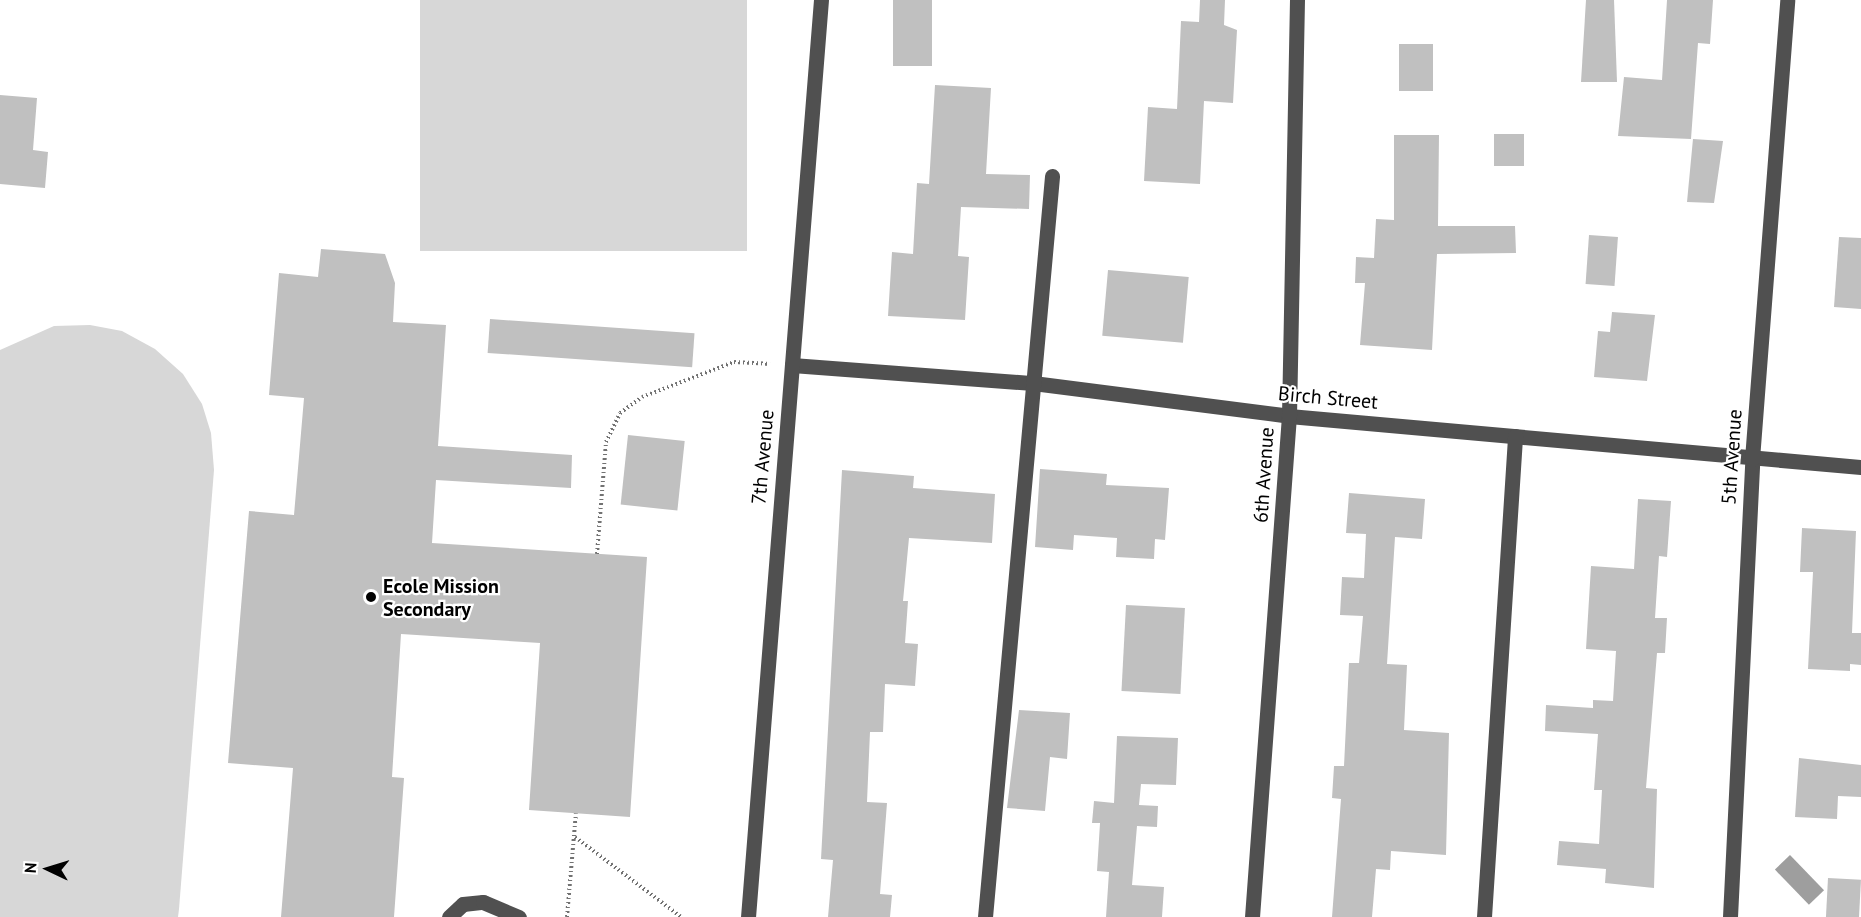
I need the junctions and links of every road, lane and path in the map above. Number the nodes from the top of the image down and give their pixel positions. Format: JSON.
{"nodes":[{"id":1,"x":821,"y":0,"type":"edge"},
{"id":2,"x":1296,"y":0,"type":"edge"},
{"id":3,"x":1787,"y":0,"type":"edge"},
{"id":4,"x":1052,"y":176,"type":"dead end"},
{"id":5,"x":792,"y":365,"type":"junction"},
{"id":6,"x":1034,"y":383,"type":"junction"},
{"id":7,"x":1289,"y":416,"type":"junction"},
{"id":8,"x":1515,"y":436,"type":"junction"},
{"id":9,"x":1752,"y":459,"type":"junction"},
{"id":10,"x":1861,"y":467,"type":"edge"},
{"id":11,"x":597,"y":554,"type":"dead end"},
{"id":12,"x":576,"y":813,"type":"dead end"},
{"id":13,"x":576,"y":837,"type":"junction"},
{"id":14,"x":449,"y":917,"type":"edge"},
{"id":15,"x":519,"y":917,"type":"edge"},
{"id":16,"x":567,"y":917,"type":"edge"},
{"id":17,"x":681,"y":917,"type":"edge"},
{"id":18,"x":748,"y":917,"type":"edge"},
{"id":19,"x":985,"y":917,"type":"edge"},
{"id":20,"x":1252,"y":917,"type":"edge"},
{"id":21,"x":1484,"y":917,"type":"edge"},
{"id":22,"x":1730,"y":917,"type":"edge"}],
"edges":[{"from":1,"to":5,"type":"street","name":"7th Avenue"},
{"from":2,"to":7,"type":"street","name":"6th Avenue"},
{"from":3,"to":9,"type":"street","name":"5th Avenue"},
{"from":4,"to":6,"type":"street"},
{"from":5,"to":6,"type":"street","name":"Birch Street"},
{"from":5,"to":11,"type":"path"},
{"from":5,"to":18,"type":"street","name":"7th Avenue"},
{"from":6,"to":7,"type":"street","name":"Birch Street"},
{"from":6,"to":19,"type":"street"},
{"from":7,"to":8,"type":"street","name":"Birch Street"},
{"from":7,"to":20,"type":"street","name":"6th Avenue"},
{"from":8,"to":9,"type":"street","name":"Birch Street"},
{"from":8,"to":21,"type":"street"},
{"from":9,"to":10,"type":"street","name":"Birch Street"},
{"from":9,"to":22,"type":"street","name":"5th Avenue"},
{"from":12,"to":13,"type":"path"},
{"from":13,"to":16,"type":"path"},
{"from":13,"to":17,"type":"path"},
{"from":14,"to":15,"type":"street"}]}
